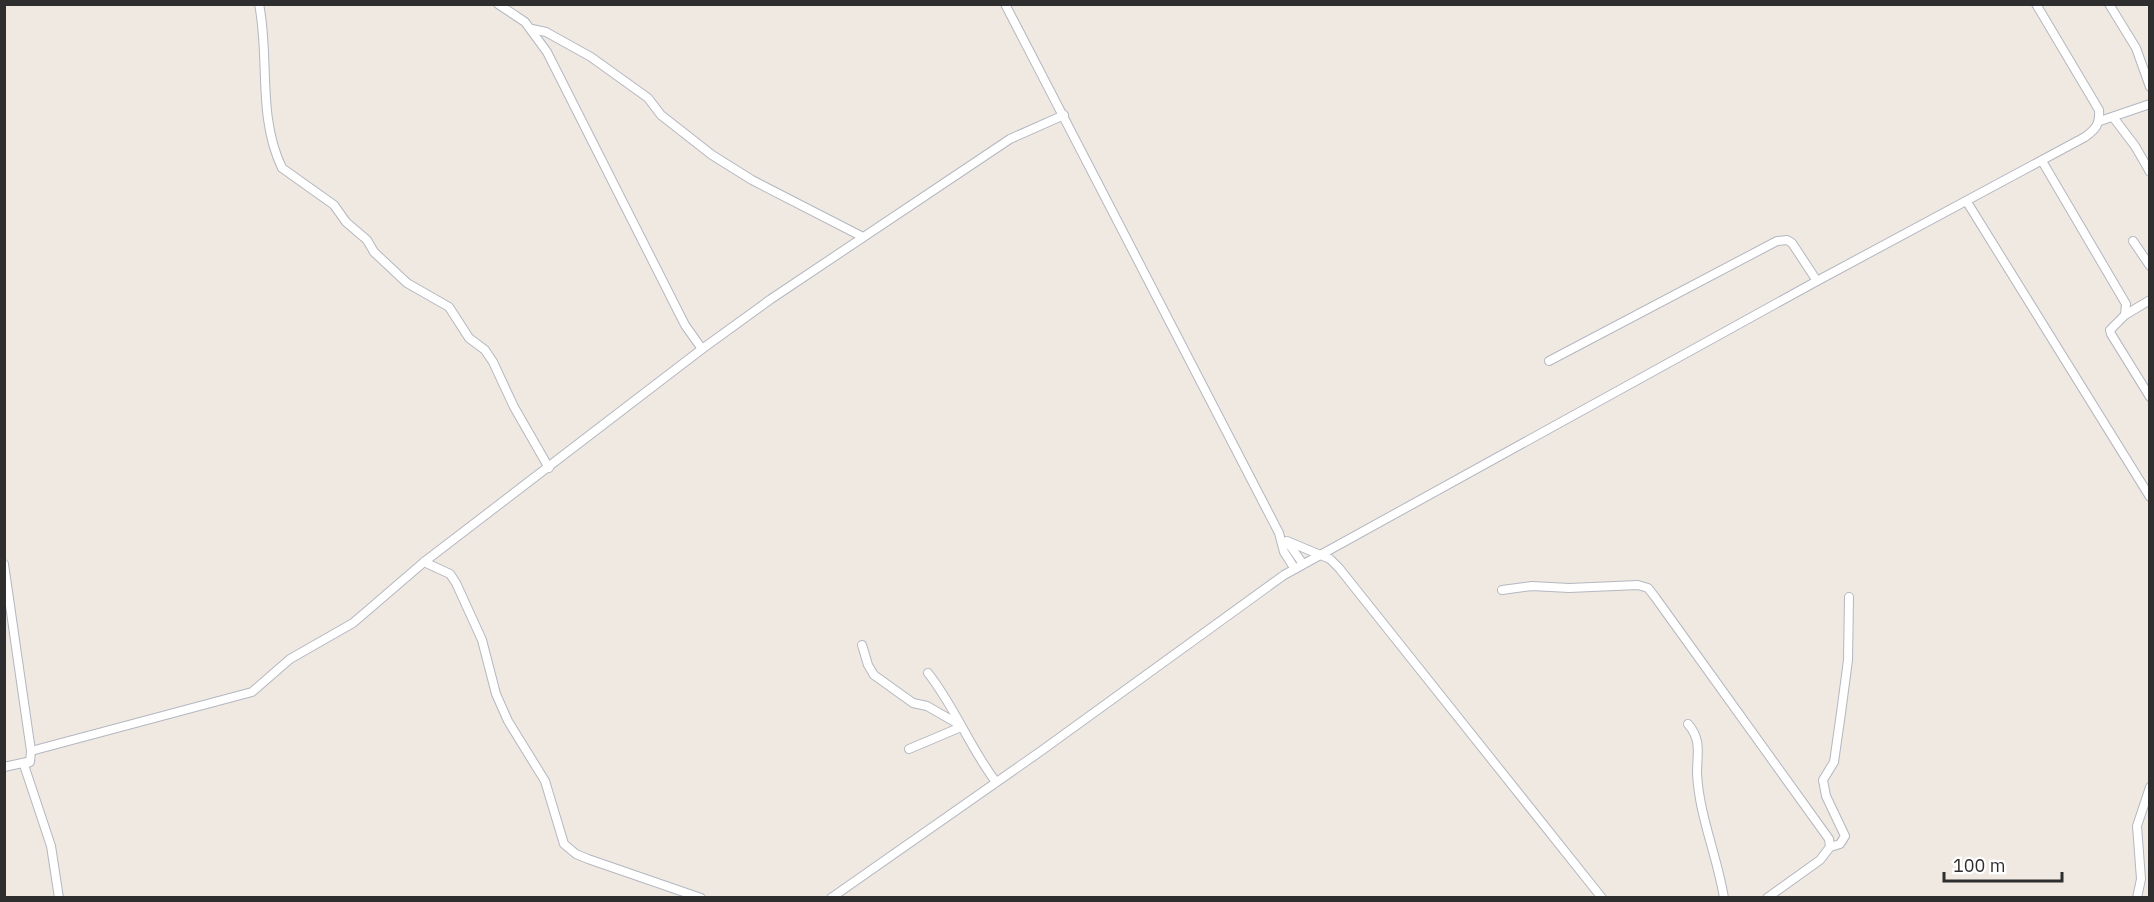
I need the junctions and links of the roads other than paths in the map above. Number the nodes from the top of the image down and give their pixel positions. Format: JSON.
{"nodes":[{"id":1,"x":259,"y":4,"type":"edge"},
{"id":2,"x":498,"y":4,"type":"edge"},
{"id":3,"x":1005,"y":4,"type":"edge"},
{"id":4,"x":2036,"y":4,"type":"edge"},
{"id":5,"x":2109,"y":4,"type":"edge"},
{"id":6,"x":532,"y":30,"type":"junction"},
{"id":7,"x":2150,"y":87,"type":"edge"},
{"id":8,"x":2150,"y":104,"type":"edge"},
{"id":9,"x":1064,"y":115,"type":"junction"},
{"id":10,"x":2113,"y":117,"type":"junction"},
{"id":11,"x":2100,"y":121,"type":"junction"},
{"id":12,"x":2042,"y":161,"type":"junction"},
{"id":13,"x":2150,"y":172,"type":"edge"},
{"id":14,"x":1967,"y":202,"type":"junction"},
{"id":15,"x":863,"y":237,"type":"junction"},
{"id":16,"x":2133,"y":241,"type":"dead end"},
{"id":17,"x":2150,"y":266,"type":"edge"},
{"id":18,"x":1817,"y":281,"type":"junction"},
{"id":19,"x":2150,"y":300,"type":"edge"},
{"id":20,"x":2125,"y":315,"type":"junction"},
{"id":21,"x":702,"y":349,"type":"junction"},
{"id":22,"x":1550,"y":361,"type":"dead end"},
{"id":23,"x":2150,"y":397,"type":"edge"},
{"id":24,"x":549,"y":468,"type":"junction"},
{"id":25,"x":2150,"y":497,"type":"edge"},
{"id":26,"x":1279,"y":533,"type":"junction"},
{"id":27,"x":1287,"y":541,"type":"junction"},
{"id":28,"x":1284,"y":552,"type":"junction"},
{"id":29,"x":1319,"y":554,"type":"junction"},
{"id":30,"x":424,"y":562,"type":"junction"},
{"id":31,"x":4,"y":564,"type":"edge"},
{"id":32,"x":1299,"y":567,"type":"junction"},
{"id":33,"x":1284,"y":574,"type":"junction"},
{"id":34,"x":1502,"y":590,"type":"dead end"},
{"id":35,"x":1849,"y":597,"type":"dead end"},
{"id":36,"x":862,"y":645,"type":"dead end"},
{"id":37,"x":928,"y":673,"type":"dead end"},
{"id":38,"x":1688,"y":724,"type":"dead end"},
{"id":39,"x":961,"y":726,"type":"junction"},
{"id":40,"x":909,"y":749,"type":"dead end"},
{"id":41,"x":31,"y":751,"type":"junction"},
{"id":42,"x":30,"y":762,"type":"junction"},
{"id":43,"x":4,"y":767,"type":"edge"},
{"id":44,"x":996,"y":782,"type":"junction"},
{"id":45,"x":2150,"y":787,"type":"edge"},
{"id":46,"x":1830,"y":847,"type":"junction"},
{"id":47,"x":59,"y":897,"type":"edge"},
{"id":48,"x":701,"y":897,"type":"edge"},
{"id":49,"x":831,"y":897,"type":"edge"},
{"id":50,"x":1602,"y":897,"type":"edge"},
{"id":51,"x":1724,"y":897,"type":"edge"},
{"id":52,"x":1767,"y":897,"type":"edge"},
{"id":53,"x":2137,"y":897,"type":"edge"}],
"edges":[{"from":1,"to":24,"type":"street"},
{"from":2,"to":6,"type":"street"},
{"from":3,"to":9,"type":"street"},
{"from":4,"to":11,"type":"street"},
{"from":5,"to":7,"type":"street"},
{"from":6,"to":15,"type":"street"},
{"from":6,"to":21,"type":"street"},
{"from":8,"to":10,"type":"street"},
{"from":9,"to":15,"type":"street"},
{"from":9,"to":26,"type":"street"},
{"from":10,"to":11,"type":"street"},
{"from":10,"to":13,"type":"street"},
{"from":11,"to":12,"type":"street"},
{"from":12,"to":14,"type":"street"},
{"from":12,"to":20,"type":"street"},
{"from":14,"to":18,"type":"street"},
{"from":14,"to":25,"type":"street"},
{"from":15,"to":21,"type":"street"},
{"from":16,"to":17,"type":"street"},
{"from":18,"to":22,"type":"street"},
{"from":18,"to":29,"type":"street"},
{"from":19,"to":20,"type":"street"},
{"from":20,"to":23,"type":"street"},
{"from":21,"to":24,"type":"street"},
{"from":24,"to":30,"type":"street"},
{"from":26,"to":27,"type":"street"},
{"from":26,"to":28,"type":"street"},
{"from":27,"to":29,"type":"street"},
{"from":27,"to":32,"type":"street"},
{"from":28,"to":32,"type":"street"},
{"from":28,"to":33,"type":"street"},
{"from":29,"to":32,"type":"street"},
{"from":29,"to":50,"type":"street"},
{"from":30,"to":41,"type":"street"},
{"from":30,"to":48,"type":"street"},
{"from":31,"to":41,"type":"street"},
{"from":32,"to":33,"type":"street"},
{"from":33,"to":44,"type":"street"},
{"from":34,"to":46,"type":"street"},
{"from":35,"to":46,"type":"street"},
{"from":36,"to":39,"type":"street"},
{"from":37,"to":39,"type":"street"},
{"from":38,"to":51,"type":"street"},
{"from":39,"to":40,"type":"street"},
{"from":39,"to":44,"type":"street"},
{"from":41,"to":42,"type":"street"},
{"from":42,"to":43,"type":"street"},
{"from":42,"to":47,"type":"street"},
{"from":44,"to":49,"type":"street"},
{"from":45,"to":53,"type":"street"},
{"from":46,"to":52,"type":"street"}]}
